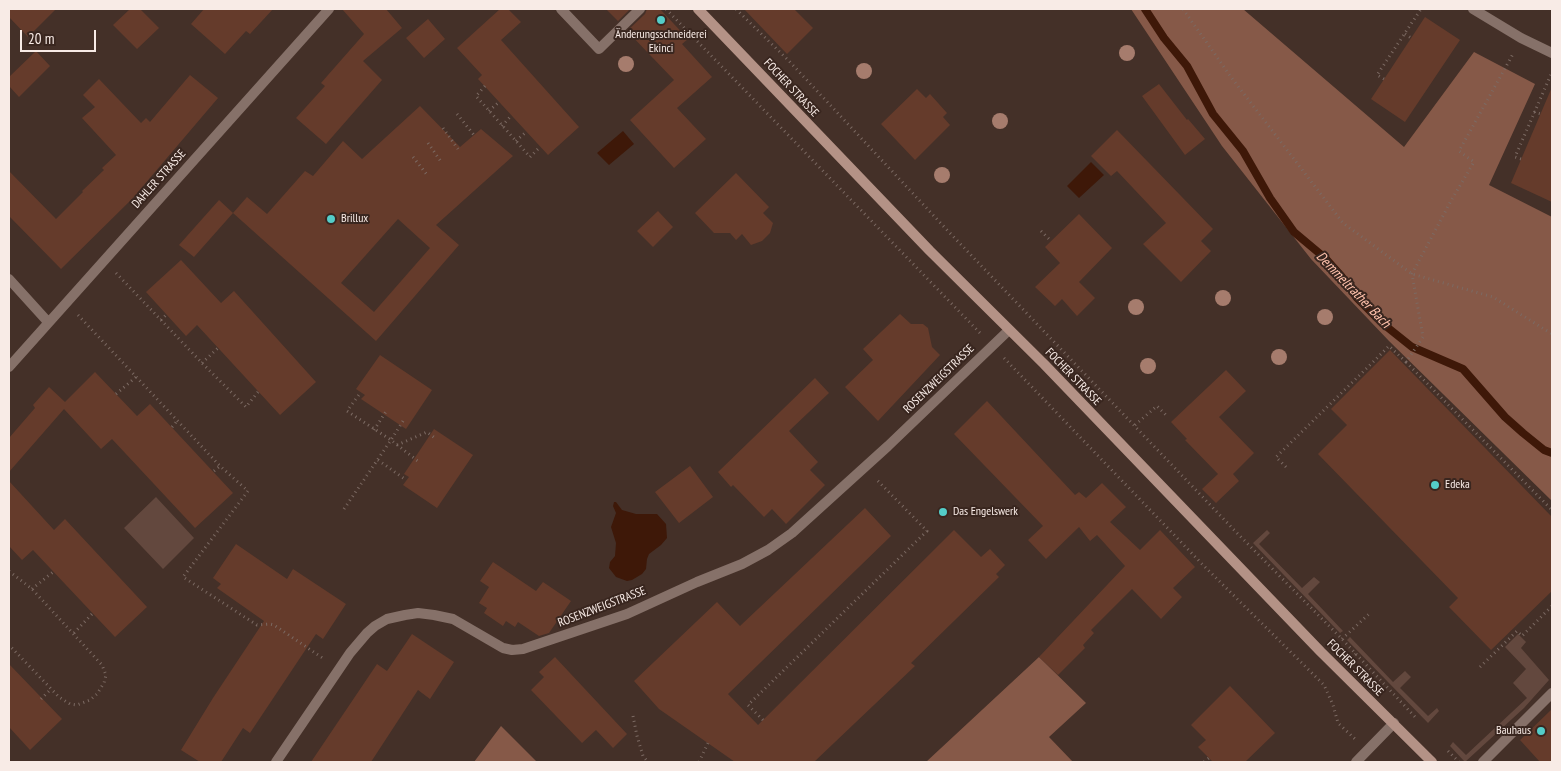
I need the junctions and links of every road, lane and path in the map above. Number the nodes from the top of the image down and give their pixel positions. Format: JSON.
{"nodes":[{"id":1,"x":329,"y":9,"type":"edge"},
{"id":2,"x":561,"y":9,"type":"edge"},
{"id":3,"x":640,"y":9,"type":"edge"},
{"id":4,"x":666,"y":9,"type":"edge"},
{"id":5,"x":698,"y":9,"type":"edge"},
{"id":6,"x":736,"y":9,"type":"edge"},
{"id":7,"x":1183,"y":9,"type":"edge"},
{"id":8,"x":1421,"y":9,"type":"edge"},
{"id":9,"x":1473,"y":9,"type":"edge"},
{"id":10,"x":1405,"y":34,"type":"junction"},
{"id":11,"x":1411,"y":38,"type":"dead end"},
{"id":12,"x":1522,"y":38,"type":"junction"},
{"id":13,"x":1552,"y":53,"type":"edge"},
{"id":14,"x":1552,"y":72,"type":"edge"},
{"id":15,"x":1384,"y":80,"type":"dead end"},
{"id":16,"x":485,"y":86,"type":"dead end"},
{"id":17,"x":499,"y":102,"type":"dead end"},
{"id":18,"x":489,"y":111,"type":"junction"},
{"id":19,"x":1534,"y":112,"type":"junction"},
{"id":20,"x":457,"y":114,"type":"dead end"},
{"id":21,"x":1541,"y":114,"type":"dead end"},
{"id":22,"x":511,"y":116,"type":"dead end"},
{"id":23,"x":502,"y":126,"type":"junction"},
{"id":24,"x":443,"y":128,"type":"dead end"},
{"id":25,"x":526,"y":132,"type":"dead end"},
{"id":26,"x":474,"y":135,"type":"dead end"},
{"id":27,"x":516,"y":141,"type":"junction"},
{"id":28,"x":428,"y":143,"type":"dead end"},
{"id":29,"x":540,"y":147,"type":"dead end"},
{"id":30,"x":458,"y":150,"type":"dead end"},
{"id":31,"x":413,"y":157,"type":"dead end"},
{"id":32,"x":1522,"y":159,"type":"dead end"},
{"id":33,"x":442,"y":163,"type":"dead end"},
{"id":34,"x":428,"y":176,"type":"dead end"},
{"id":35,"x":1041,"y":231,"type":"dead end"},
{"id":36,"x":1051,"y":241,"type":"dead end"},
{"id":37,"x":104,"y":260,"type":"junction"},
{"id":38,"x":1412,"y":274,"type":"junction"},
{"id":39,"x":9,"y":279,"type":"edge"},
{"id":40,"x":66,"y":302,"type":"junction"},
{"id":41,"x":166,"y":315,"type":"dead end"},
{"id":42,"x":161,"y":320,"type":"junction"},
{"id":43,"x":48,"y":322,"type":"junction"},
{"id":44,"x":1009,"y":330,"type":"junction"},
{"id":45,"x":1552,"y":334,"type":"edge"},
{"id":46,"x":992,"y":346,"type":"junction"},
{"id":47,"x":218,"y":348,"type":"dead end"},
{"id":48,"x":1406,"y":362,"type":"junction"},
{"id":49,"x":202,"y":364,"type":"junction"},
{"id":50,"x":9,"y":367,"type":"edge"},
{"id":51,"x":136,"y":376,"type":"junction"},
{"id":52,"x":258,"y":392,"type":"dead end"},
{"id":53,"x":361,"y":392,"type":"dead end"},
{"id":54,"x":116,"y":394,"type":"dead end"},
{"id":55,"x":387,"y":410,"type":"dead end"},
{"id":56,"x":1168,"y":417,"type":"dead end"},
{"id":57,"x":177,"y":420,"type":"junction"},
{"id":58,"x":403,"y":421,"type":"dead end"},
{"id":59,"x":1135,"y":425,"type":"junction"},
{"id":60,"x":172,"y":427,"type":"dead end"},
{"id":61,"x":374,"y":430,"type":"junction"},
{"id":62,"x":435,"y":438,"type":"dead end"},
{"id":63,"x":390,"y":440,"type":"junction"},
{"id":64,"x":397,"y":445,"type":"junction"},
{"id":65,"x":378,"y":460,"type":"junction"},
{"id":66,"x":419,"y":462,"type":"dead end"},
{"id":67,"x":220,"y":466,"type":"junction"},
{"id":68,"x":864,"y":467,"type":"junction"},
{"id":69,"x":1286,"y":467,"type":"dead end"},
{"id":70,"x":214,"y":471,"type":"dead end"},
{"id":71,"x":406,"y":480,"type":"dead end"},
{"id":72,"x":344,"y":509,"type":"dead end"},
{"id":73,"x":1552,"y":510,"type":"edge"},
{"id":74,"x":9,"y":571,"type":"edge"},
{"id":75,"x":53,"y":572,"type":"dead end"},
{"id":76,"x":32,"y":589,"type":"junction"},
{"id":77,"x":1552,"y":606,"type":"edge"},
{"id":78,"x":92,"y":614,"type":"dead end"},
{"id":79,"x":1370,"y":614,"type":"dead end"},
{"id":80,"x":74,"y":633,"type":"junction"},
{"id":81,"x":1342,"y":639,"type":"junction"},
{"id":82,"x":9,"y":645,"type":"edge"},
{"id":83,"x":1480,"y":667,"type":"dead end"},
{"id":84,"x":340,"y":669,"type":"junction"},
{"id":85,"x":1340,"y":670,"type":"junction"},
{"id":86,"x":51,"y":689,"type":"junction"},
{"id":87,"x":1552,"y":693,"type":"edge"},
{"id":88,"x":41,"y":699,"type":"dead end"},
{"id":89,"x":633,"y":716,"type":"dead end"},
{"id":90,"x":763,"y":720,"type":"dead end"},
{"id":91,"x":1394,"y":722,"type":"junction"},
{"id":92,"x":708,"y":743,"type":"dead end"},
{"id":93,"x":1368,"y":750,"type":"junction"},
{"id":94,"x":1208,"y":758,"type":"dead end"},
{"id":95,"x":276,"y":762,"type":"edge"},
{"id":96,"x":648,"y":762,"type":"edge"},
{"id":97,"x":699,"y":762,"type":"edge"},
{"id":98,"x":1204,"y":762,"type":"edge"},
{"id":99,"x":1356,"y":762,"type":"edge"},
{"id":100,"x":1432,"y":762,"type":"edge"},
{"id":101,"x":1483,"y":762,"type":"edge"}],
"edges":[{"from":1,"to":37,"type":"street","name":"DAHLER STRASSE"},
{"from":2,"to":3,"type":"street"},
{"from":4,"to":46,"type":"path"},
{"from":5,"to":44,"type":"main road","name":"FOCHER STRASSE"},
{"from":6,"to":59,"type":"path"},
{"from":7,"to":38,"type":"path"},
{"from":8,"to":10,"type":"path"},
{"from":9,"to":12,"type":"street"},
{"from":10,"to":11,"type":"path"},
{"from":10,"to":15,"type":"path"},
{"from":12,"to":13,"type":"street"},
{"from":12,"to":38,"type":"path"},
{"from":14,"to":19,"type":"path"},
{"from":16,"to":18,"type":"path"},
{"from":17,"to":18,"type":"path"},
{"from":18,"to":23,"type":"path"},
{"from":19,"to":21,"type":"path"},
{"from":19,"to":32,"type":"path"},
{"from":20,"to":26,"type":"path"},
{"from":22,"to":23,"type":"path"},
{"from":23,"to":27,"type":"path"},
{"from":24,"to":30,"type":"path"},
{"from":25,"to":27,"type":"path"},
{"from":27,"to":29,"type":"path"},
{"from":28,"to":33,"type":"path"},
{"from":31,"to":34,"type":"path"},
{"from":35,"to":36,"type":"path"},
{"from":37,"to":40,"type":"street","name":"DAHLER STRASSE"},
{"from":37,"to":42,"type":"path"},
{"from":38,"to":45,"type":"path"},
{"from":38,"to":48,"type":"path"},
{"from":39,"to":43,"type":"street"},
{"from":40,"to":43,"type":"street","name":"DAHLER STRASSE"},
{"from":40,"to":51,"type":"path"},
{"from":41,"to":42,"type":"path"},
{"from":42,"to":49,"type":"path"},
{"from":43,"to":50,"type":"street","name":"DAHLER STRASSE"},
{"from":44,"to":46,"type":"street","name":"ROSENZWEIGSTRASSE"},
{"from":44,"to":85,"type":"main road","name":"FOCHER STRASSE"},
{"from":46,"to":68,"type":"street","name":"ROSENZWEIGSTRASSE"},
{"from":46,"to":93,"type":"path"},
{"from":47,"to":49,"type":"path"},
{"from":48,"to":69,"type":"path"},
{"from":48,"to":73,"type":"path"},
{"from":49,"to":52,"type":"path"},
{"from":51,"to":54,"type":"path"},
{"from":51,"to":57,"type":"path"},
{"from":53,"to":61,"type":"path"},
{"from":55,"to":61,"type":"path"},
{"from":56,"to":59,"type":"path"},
{"from":57,"to":60,"type":"path"},
{"from":57,"to":67,"type":"path"},
{"from":58,"to":63,"type":"path"},
{"from":59,"to":81,"type":"path"},
{"from":61,"to":63,"type":"path"},
{"from":62,"to":64,"type":"path"},
{"from":63,"to":64,"type":"path"},
{"from":63,"to":65,"type":"path"},
{"from":64,"to":66,"type":"path"},
{"from":65,"to":71,"type":"path"},
{"from":65,"to":72,"type":"path"},
{"from":67,"to":70,"type":"path"},
{"from":67,"to":84,"type":"path"},
{"from":68,"to":84,"type":"street","name":"ROSENZWEIGSTRASSE"},
{"from":68,"to":90,"type":"path"},
{"from":74,"to":76,"type":"path"},
{"from":75,"to":76,"type":"path"},
{"from":76,"to":80,"type":"path"},
{"from":77,"to":83,"type":"path"},
{"from":78,"to":80,"type":"path"},
{"from":79,"to":81,"type":"path"},
{"from":80,"to":86,"type":"path"},
{"from":81,"to":85,"type":"path"},
{"from":82,"to":86,"type":"path"},
{"from":84,"to":95,"type":"street","name":"ROSENZWEIGSTRASSE"},
{"from":85,"to":91,"type":"main road","name":"FOCHER STRASSE"},
{"from":86,"to":88,"type":"path"},
{"from":87,"to":101,"type":"street"},
{"from":89,"to":96,"type":"path"},
{"from":91,"to":93,"type":"street"},
{"from":91,"to":100,"type":"main road","name":"FOCHER STRASSE"},
{"from":92,"to":97,"type":"path"},
{"from":93,"to":99,"type":"street"},
{"from":94,"to":98,"type":"path"}]}
